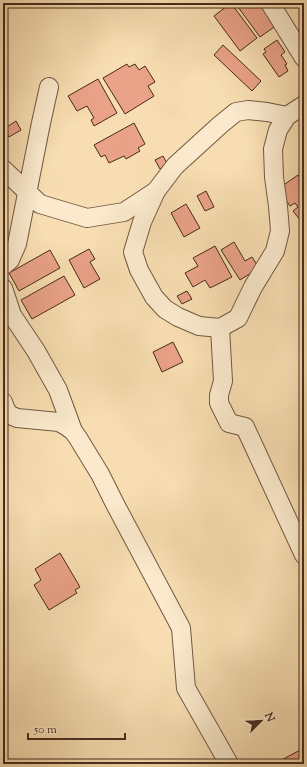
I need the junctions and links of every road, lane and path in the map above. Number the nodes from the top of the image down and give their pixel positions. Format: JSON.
{"nodes":[{"id":1,"x":270,"y":3,"type":"edge"},
{"id":2,"x":304,"y":58,"type":"edge"},
{"id":3,"x":50,"y":87,"type":"dead end"},
{"id":4,"x":304,"y":104,"type":"edge"},
{"id":5,"x":287,"y":116,"type":"junction"},
{"id":6,"x":3,"y":169,"type":"edge"},
{"id":7,"x":28,"y":191,"type":"junction"},
{"id":8,"x":156,"y":191,"type":"junction"},
{"id":9,"x":3,"y":266,"type":"edge"},
{"id":10,"x":3,"y":288,"type":"edge"},
{"id":11,"x":220,"y":328,"type":"junction"},
{"id":12,"x":3,"y":402,"type":"edge"},
{"id":13,"x":73,"y":431,"type":"junction"},
{"id":14,"x":304,"y":554,"type":"edge"},
{"id":15,"x":229,"y":764,"type":"edge"}],
"edges":[{"from":1,"to":2,"type":"street"},
{"from":3,"to":7,"type":"street"},
{"from":4,"to":5,"type":"street"},
{"from":5,"to":8,"type":"street"},
{"from":5,"to":11,"type":"street"},
{"from":6,"to":7,"type":"street"},
{"from":7,"to":8,"type":"street"},
{"from":7,"to":9,"type":"street"},
{"from":8,"to":11,"type":"street"},
{"from":10,"to":13,"type":"street"},
{"from":11,"to":14,"type":"street"},
{"from":12,"to":13,"type":"street"},
{"from":13,"to":15,"type":"street"}]}
